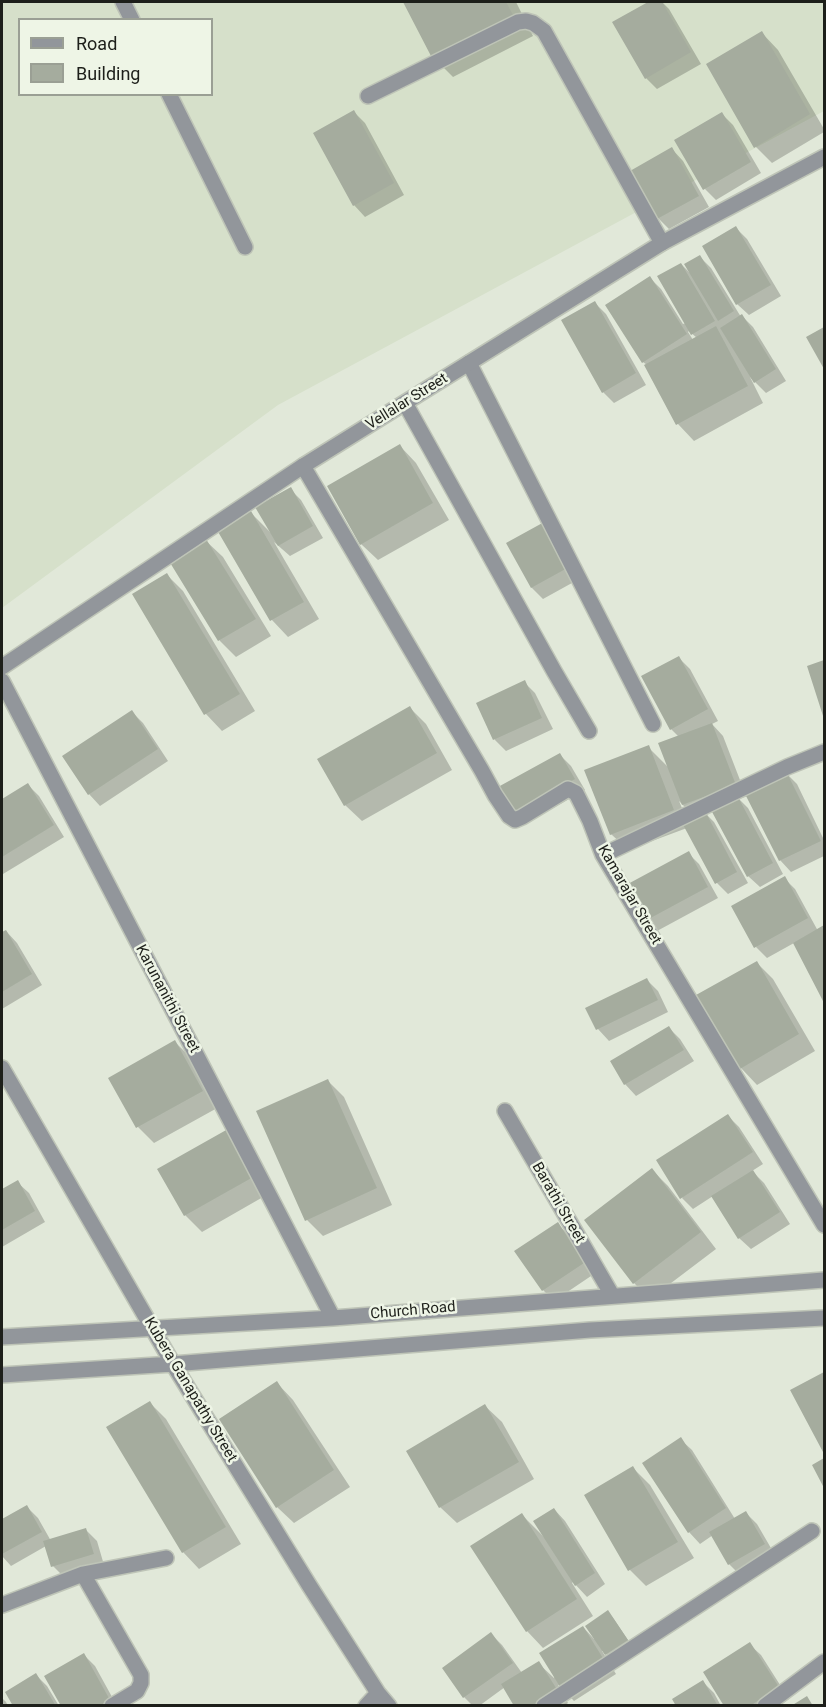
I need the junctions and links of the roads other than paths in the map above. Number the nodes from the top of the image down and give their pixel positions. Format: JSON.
{"nodes":[{"id":1,"x":123,"y":2,"type":"edge"},
{"id":2,"x":131,"y":18,"type":"edge"},
{"id":3,"x":170,"y":96,"type":"edge"},
{"id":4,"x":368,"y":96,"type":"dead end"},
{"id":5,"x":825,"y":157,"type":"edge"},
{"id":6,"x":662,"y":243,"type":"junction"},
{"id":7,"x":245,"y":247,"type":"dead end"},
{"id":8,"x":469,"y":363,"type":"junction"},
{"id":9,"x":405,"y":403,"type":"junction"},
{"id":10,"x":303,"y":466,"type":"junction"},
{"id":11,"x":2,"y":667,"type":"edge"},
{"id":12,"x":2,"y":681,"type":"edge"},
{"id":13,"x":653,"y":724,"type":"dead end"},
{"id":14,"x":589,"y":731,"type":"dead end"},
{"id":15,"x":825,"y":752,"type":"edge"},
{"id":16,"x":603,"y":855,"type":"junction"},
{"id":17,"x":2,"y":1068,"type":"edge"},
{"id":18,"x":505,"y":1111,"type":"dead end"},
{"id":19,"x":825,"y":1225,"type":"edge"},
{"id":20,"x":825,"y":1280,"type":"edge"},
{"id":21,"x":612,"y":1295,"type":"junction"},
{"id":22,"x":333,"y":1318,"type":"junction"},
{"id":23,"x":825,"y":1318,"type":"edge"},
{"id":24,"x":152,"y":1327,"type":"junction"},
{"id":25,"x":2,"y":1337,"type":"edge"},
{"id":26,"x":173,"y":1364,"type":"junction"},
{"id":27,"x":2,"y":1375,"type":"edge"},
{"id":28,"x":812,"y":1531,"type":"dead end"},
{"id":29,"x":166,"y":1558,"type":"dead end"},
{"id":30,"x":83,"y":1574,"type":"junction"},
{"id":31,"x":4,"y":1598,"type":"edge"},
{"id":32,"x":825,"y":1662,"type":"edge"},
{"id":33,"x":378,"y":1693,"type":"junction"},
{"id":34,"x":112,"y":1706,"type":"edge"},
{"id":35,"x":366,"y":1706,"type":"edge"},
{"id":36,"x":388,"y":1706,"type":"edge"},
{"id":37,"x":544,"y":1706,"type":"edge"},
{"id":38,"x":765,"y":1706,"type":"edge"}],
"edges":[{"from":1,"to":2,"type":"street"},
{"from":3,"to":7,"type":"street"},
{"from":4,"to":6,"type":"street"},
{"from":5,"to":6,"type":"street","name":"Vellalar Street"},
{"from":6,"to":8,"type":"street","name":"Vellalar Street"},
{"from":8,"to":9,"type":"street","name":"Vellalar Street"},
{"from":8,"to":13,"type":"street"},
{"from":9,"to":10,"type":"street","name":"Vellalar Street"},
{"from":9,"to":14,"type":"street"},
{"from":10,"to":11,"type":"street","name":"Vellalar Street"},
{"from":10,"to":16,"type":"street","name":"Kamarajar Street"},
{"from":12,"to":22,"type":"street","name":"Karunanithi Street"},
{"from":15,"to":16,"type":"street"},
{"from":16,"to":19,"type":"street","name":"Kamarajar Street"},
{"from":17,"to":24,"type":"street","name":"Kubera Ganapathy Street"},
{"from":18,"to":21,"type":"street","name":"Barathi Street"},
{"from":20,"to":21,"type":"street","name":"Church Road"},
{"from":21,"to":22,"type":"street","name":"Church Road"},
{"from":22,"to":24,"type":"street","name":"Church Road"},
{"from":23,"to":26,"type":"street"},
{"from":24,"to":25,"type":"street","name":"Church Road"},
{"from":24,"to":26,"type":"street","name":"Kubera Ganapathy Street"},
{"from":26,"to":27,"type":"street"},
{"from":26,"to":33,"type":"street","name":"Kubera Ganapathy Street"},
{"from":28,"to":37,"type":"street"},
{"from":29,"to":30,"type":"street"},
{"from":30,"to":31,"type":"street"},
{"from":30,"to":34,"type":"street"},
{"from":32,"to":38,"type":"street"},
{"from":33,"to":35,"type":"street"},
{"from":33,"to":36,"type":"street","name":"Kubera Ganapathy Street"}]}
